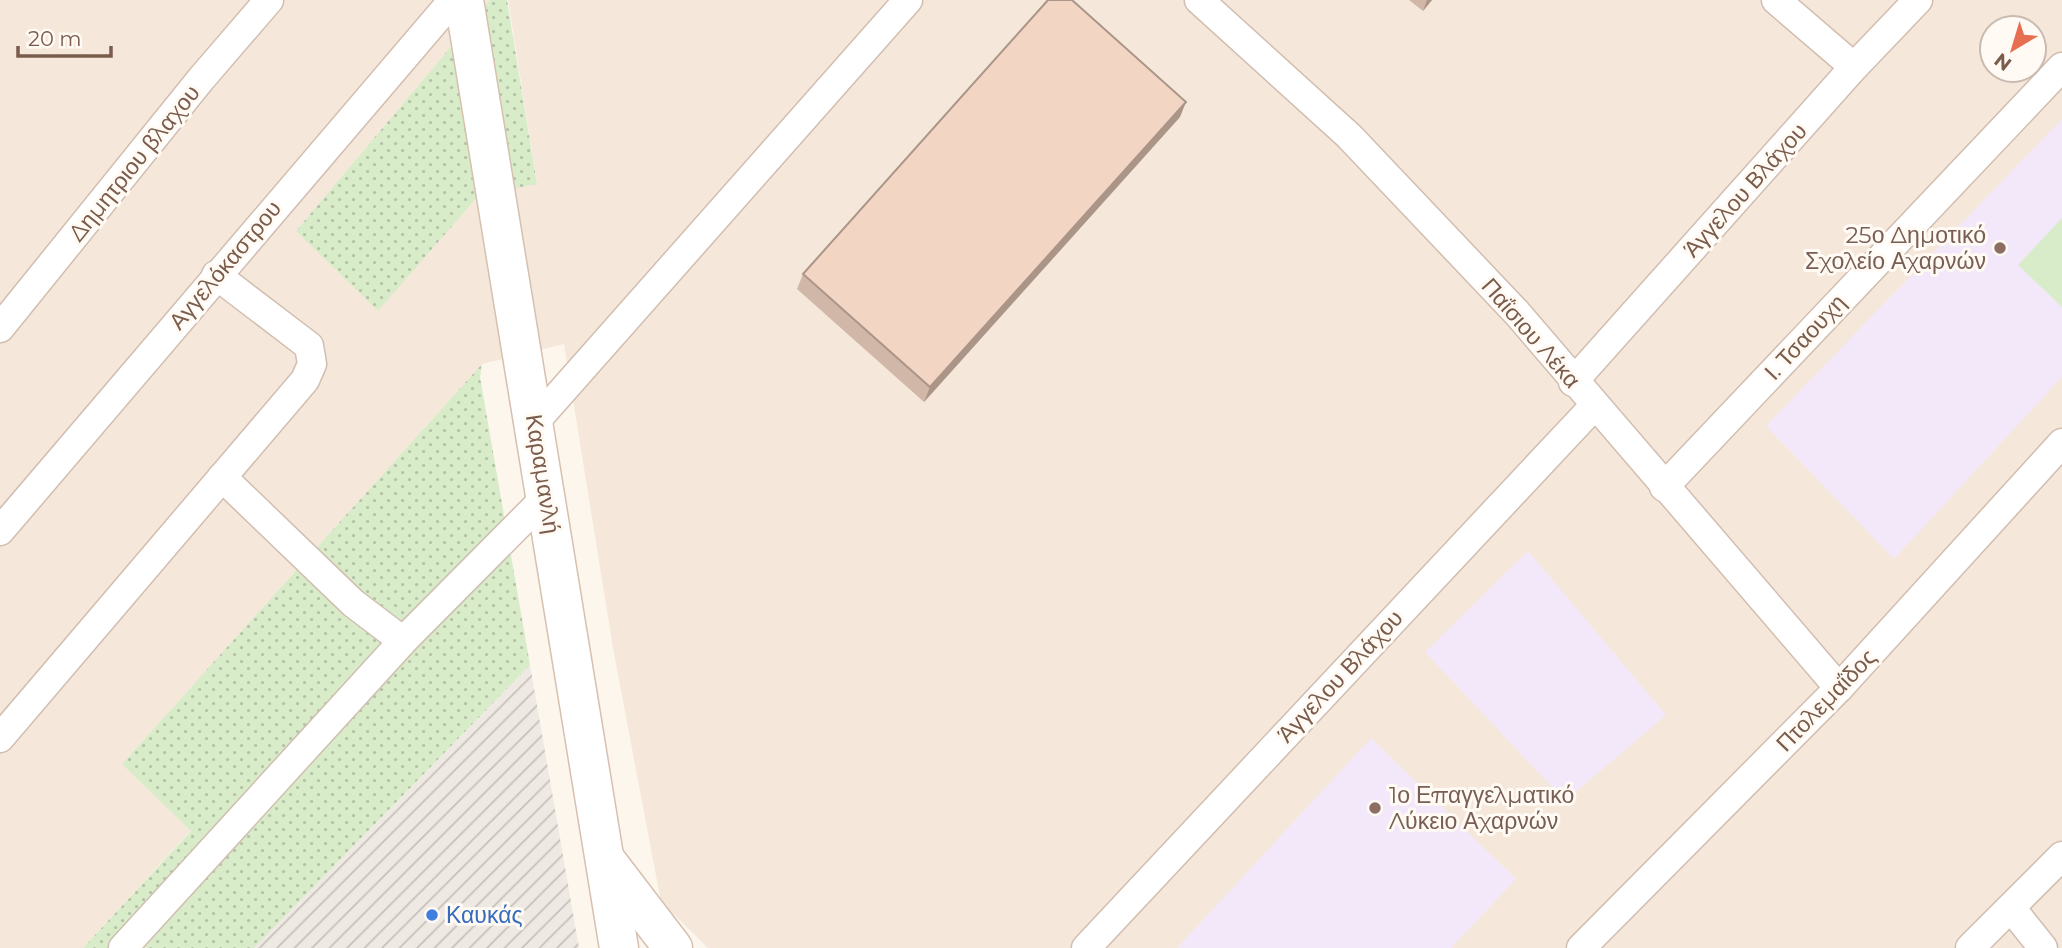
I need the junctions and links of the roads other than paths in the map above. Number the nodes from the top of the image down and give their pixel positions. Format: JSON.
{"nodes":[{"id":1,"x":269,"y":0,"type":"edge"},
{"id":2,"x":453,"y":0,"type":"edge"},
{"id":3,"x":464,"y":0,"type":"edge"},
{"id":4,"x":908,"y":0,"type":"edge"},
{"id":5,"x":1199,"y":0,"type":"edge"},
{"id":6,"x":1776,"y":0,"type":"edge"},
{"id":7,"x":1919,"y":0,"type":"edge"},
{"id":8,"x":1854,"y":66,"type":"junction"},
{"id":9,"x":2062,"y":67,"type":"edge"},
{"id":10,"x":216,"y":275,"type":"junction"},
{"id":11,"x":0,"y":328,"type":"edge"},
{"id":12,"x":1573,"y":382,"type":"junction"},
{"id":13,"x":1595,"y":405,"type":"junction"},
{"id":14,"x":534,"y":423,"type":"junction"},
{"id":15,"x":2062,"y":443,"type":"edge"},
{"id":16,"x":222,"y":477,"type":"junction"},
{"id":17,"x":1664,"y":487,"type":"junction"},
{"id":18,"x":547,"y":496,"type":"junction"},
{"id":19,"x":0,"y":531,"type":"edge"},
{"id":20,"x":403,"y":641,"type":"junction"},
{"id":21,"x":1839,"y":688,"type":"junction"},
{"id":22,"x":0,"y":738,"type":"edge"},
{"id":23,"x":2062,"y":856,"type":"edge"},
{"id":24,"x":604,"y":858,"type":"junction"},
{"id":25,"x":2012,"y":909,"type":"junction"},
{"id":26,"x":123,"y":948,"type":"edge"},
{"id":27,"x":619,"y":948,"type":"edge"},
{"id":28,"x":673,"y":948,"type":"edge"},
{"id":29,"x":1086,"y":948,"type":"edge"},
{"id":30,"x":1581,"y":948,"type":"edge"},
{"id":31,"x":1970,"y":948,"type":"edge"},
{"id":32,"x":2043,"y":948,"type":"edge"}],
"edges":[{"from":1,"to":11,"type":"street","name":"Δημητριου βλαχου"},
{"from":2,"to":10,"type":"street","name":"Αγγελόκαστρου"},
{"from":3,"to":14,"type":"main road","name":"Καραμανλή"},
{"from":4,"to":14,"type":"street"},
{"from":5,"to":12,"type":"street","name":"Παΐσιου Λέκα"},
{"from":6,"to":8,"type":"street"},
{"from":7,"to":8,"type":"street","name":"Άγγελου Βλάχου"},
{"from":8,"to":12,"type":"street","name":"Άγγελου Βλάχου"},
{"from":9,"to":17,"type":"street","name":"Ι. Τσαουχη"},
{"from":10,"to":16,"type":"street"},
{"from":10,"to":19,"type":"street","name":"Αγγελόκαστρου"},
{"from":12,"to":13,"type":"street","name":"Παΐσιου Λέκα"},
{"from":13,"to":17,"type":"street","name":"Παΐσιου Λέκα"},
{"from":13,"to":29,"type":"street","name":"Άγγελου Βλάχου"},
{"from":14,"to":18,"type":"main road","name":"Καραμανλή"},
{"from":15,"to":21,"type":"street","name":"Πτολεμαΐδος"},
{"from":16,"to":20,"type":"street"},
{"from":16,"to":22,"type":"street"},
{"from":17,"to":21,"type":"street","name":"Παΐσιου Λέκα"},
{"from":18,"to":20,"type":"street"},
{"from":18,"to":24,"type":"main road","name":"Καραμανλή"},
{"from":20,"to":26,"type":"street"},
{"from":21,"to":30,"type":"street","name":"Πτολεμαΐδος"},
{"from":23,"to":25,"type":"street"},
{"from":24,"to":27,"type":"main road","name":"Καραμανλή"},
{"from":24,"to":28,"type":"main road"},
{"from":25,"to":31,"type":"street"},
{"from":25,"to":32,"type":"street"}]}
